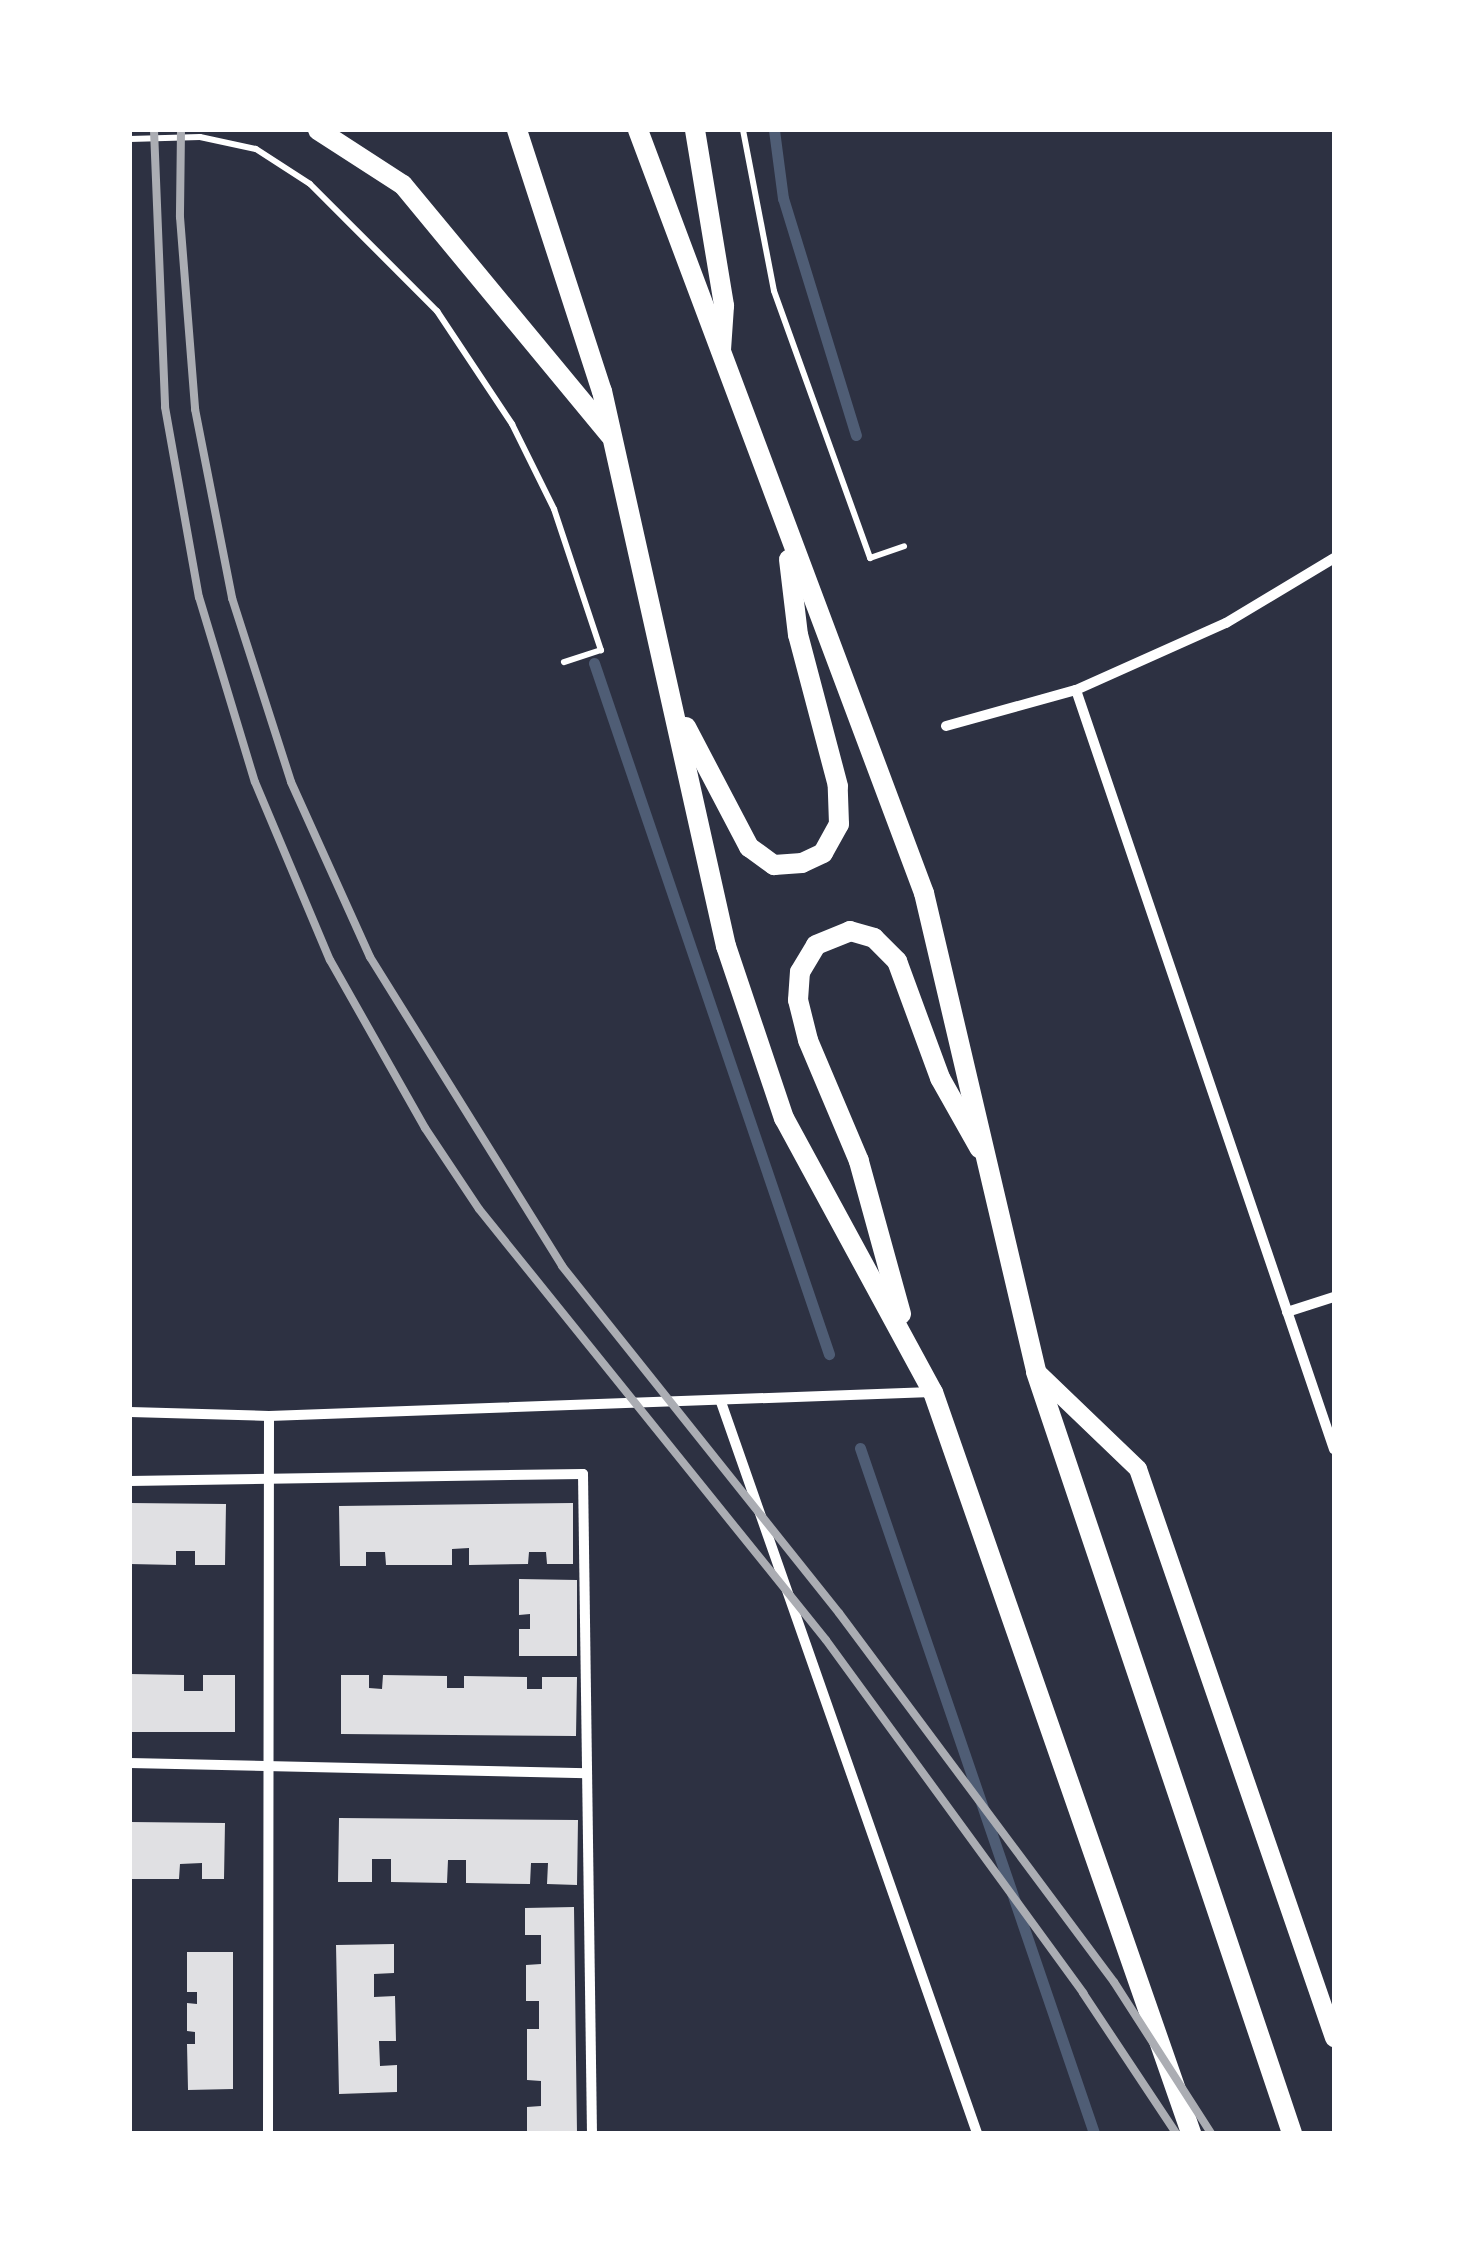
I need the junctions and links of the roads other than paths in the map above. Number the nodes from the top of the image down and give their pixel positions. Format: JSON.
{"nodes":[{"id":1,"x":318,"y":130,"type":"edge"},
{"id":2,"x":517,"y":130,"type":"edge"},
{"id":3,"x":638,"y":130,"type":"edge"},
{"id":4,"x":695,"y":130,"type":"edge"},
{"id":5,"x":721,"y":357,"type":"junction"},
{"id":6,"x":615,"y":441,"type":"junction"},
{"id":7,"x":785,"y":528,"type":"junction"},
{"id":8,"x":1334,"y":558,"type":"edge"},
{"id":9,"x":1076,"y":690,"type":"junction"},
{"id":10,"x":680,"y":716,"type":"junction"},
{"id":11,"x":946,"y":726,"type":"dead end"},
{"id":12,"x":993,"y":1171,"type":"junction"},
{"id":13,"x":1334,"y":1298,"type":"edge"},
{"id":14,"x":1287,"y":1312,"type":"junction"},
{"id":15,"x":909,"y":1345,"type":"junction"},
{"id":16,"x":1036,"y":1372,"type":"junction"},
{"id":17,"x":932,"y":1392,"type":"junction"},
{"id":18,"x":721,"y":1402,"type":"junction"},
{"id":19,"x":130,"y":1412,"type":"edge"},
{"id":20,"x":269,"y":1416,"type":"junction"},
{"id":21,"x":1334,"y":1449,"type":"edge"},
{"id":22,"x":268,"y":1478,"type":"junction"},
{"id":23,"x":130,"y":1480,"type":"edge"},
{"id":24,"x":130,"y":1763,"type":"edge"},
{"id":25,"x":268,"y":1766,"type":"junction"},
{"id":26,"x":587,"y":1773,"type":"junction"},
{"id":27,"x":1334,"y":2038,"type":"edge"},
{"id":28,"x":268,"y":2133,"type":"edge"},
{"id":29,"x":592,"y":2133,"type":"edge"},
{"id":30,"x":978,"y":2133,"type":"edge"},
{"id":31,"x":1191,"y":2133,"type":"edge"},
{"id":32,"x":1292,"y":2133,"type":"edge"}],
"edges":[{"from":1,"to":6,"type":"main road"},
{"from":2,"to":6,"type":"main road"},
{"from":3,"to":5,"type":"main road"},
{"from":4,"to":5,"type":"main road"},
{"from":5,"to":7,"type":"main road"},
{"from":6,"to":10,"type":"main road"},
{"from":7,"to":10,"type":"main road"},
{"from":7,"to":12,"type":"main road"},
{"from":8,"to":9,"type":"street"},
{"from":9,"to":11,"type":"street"},
{"from":9,"to":14,"type":"street"},
{"from":10,"to":15,"type":"main road"},
{"from":12,"to":15,"type":"main road"},
{"from":12,"to":16,"type":"main road"},
{"from":13,"to":14,"type":"street"},
{"from":14,"to":21,"type":"street"},
{"from":15,"to":17,"type":"main road"},
{"from":16,"to":27,"type":"street"},
{"from":16,"to":32,"type":"main road"},
{"from":17,"to":18,"type":"street"},
{"from":17,"to":31,"type":"main road"},
{"from":18,"to":20,"type":"street"},
{"from":18,"to":30,"type":"street"},
{"from":19,"to":20,"type":"street"},
{"from":20,"to":22,"type":"street"},
{"from":22,"to":23,"type":"street"},
{"from":22,"to":25,"type":"street"},
{"from":22,"to":26,"type":"street"},
{"from":24,"to":25,"type":"street"},
{"from":25,"to":26,"type":"street"},
{"from":25,"to":28,"type":"street"},
{"from":26,"to":29,"type":"street"}]}
